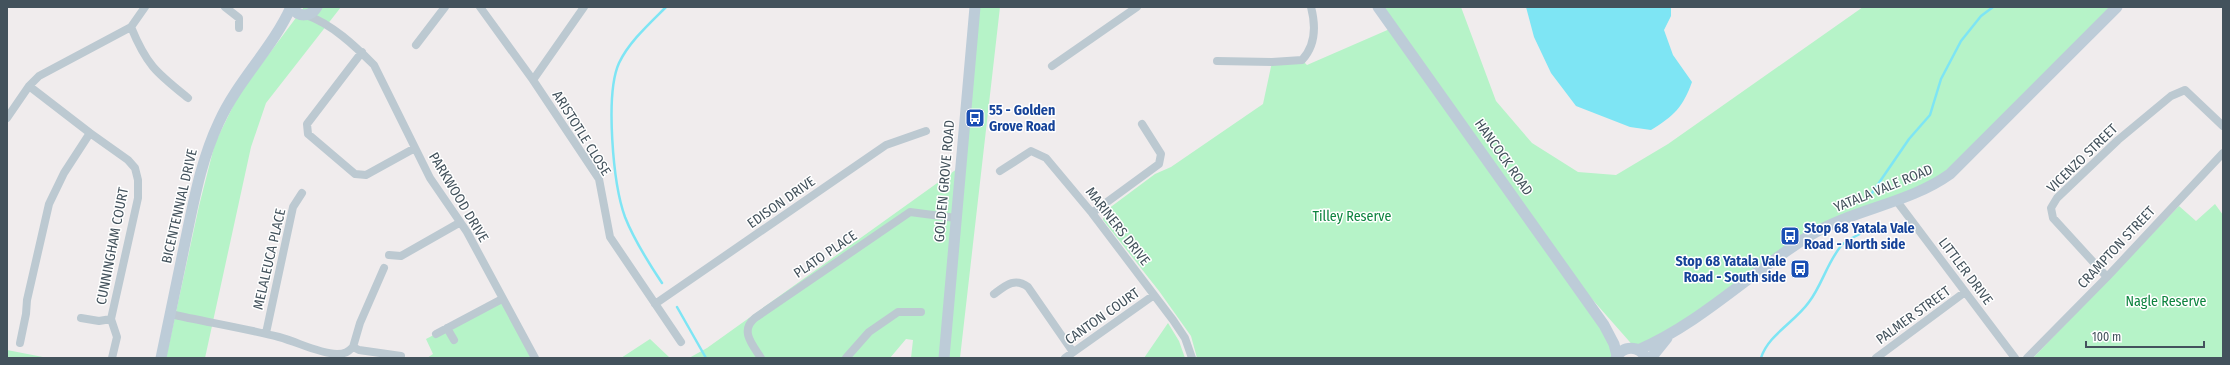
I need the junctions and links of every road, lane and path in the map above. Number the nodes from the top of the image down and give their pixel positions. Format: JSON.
{"nodes":[{"id":1,"x":145,"y":7,"type":"edge"},
{"id":2,"x":225,"y":7,"type":"edge"},
{"id":3,"x":292,"y":7,"type":"edge"},
{"id":4,"x":444,"y":7,"type":"edge"},
{"id":5,"x":480,"y":7,"type":"edge"},
{"id":6,"x":584,"y":7,"type":"edge"},
{"id":7,"x":975,"y":7,"type":"edge"},
{"id":8,"x":1137,"y":7,"type":"edge"},
{"id":9,"x":1311,"y":7,"type":"edge"},
{"id":10,"x":1378,"y":7,"type":"edge"},
{"id":11,"x":2117,"y":7,"type":"edge"},
{"id":12,"x":310,"y":12,"type":"edge"},
{"id":13,"x":131,"y":27,"type":"junction"},
{"id":14,"x":239,"y":28,"type":"dead end"},
{"id":15,"x":280,"y":32,"type":"junction"},
{"id":16,"x":416,"y":45,"type":"dead end"},
{"id":17,"x":362,"y":52,"type":"junction"},
{"id":18,"x":1217,"y":61,"type":"dead end"},
{"id":19,"x":1052,"y":66,"type":"dead end"},
{"id":20,"x":533,"y":80,"type":"junction"},
{"id":21,"x":29,"y":86,"type":"junction"},
{"id":22,"x":188,"y":98,"type":"dead end"},
{"id":23,"x":7,"y":118,"type":"edge"},
{"id":24,"x":1142,"y":124,"type":"dead end"},
{"id":25,"x":2223,"y":126,"type":"edge"},
{"id":26,"x":926,"y":131,"type":"dead end"},
{"id":27,"x":90,"y":133,"type":"junction"},
{"id":28,"x":415,"y":148,"type":"junction"},
{"id":29,"x":2223,"y":153,"type":"edge"},
{"id":30,"x":1000,"y":171,"type":"dead end"},
{"id":31,"x":302,"y":193,"type":"dead end"},
{"id":32,"x":1896,"y":200,"type":"junction"},
{"id":33,"x":1092,"y":213,"type":"junction"},
{"id":34,"x":956,"y":218,"type":"junction"},
{"id":35,"x":459,"y":223,"type":"junction"},
{"id":36,"x":389,"y":255,"type":"dead end"},
{"id":37,"x":384,"y":268,"type":"dead end"},
{"id":38,"x":2107,"y":277,"type":"junction"},
{"id":39,"x":1965,"y":292,"type":"junction"},
{"id":40,"x":994,"y":294,"type":"dead end"},
{"id":41,"x":1154,"y":294,"type":"junction"},
{"id":42,"x":502,"y":299,"type":"junction"},
{"id":43,"x":655,"y":304,"type":"junction"},
{"id":44,"x":921,"y":312,"type":"dead end"},
{"id":45,"x":170,"y":314,"type":"junction"},
{"id":46,"x":81,"y":318,"type":"dead end"},
{"id":47,"x":111,"y":319,"type":"junction"},
{"id":48,"x":1604,"y":325,"type":"junction"},
{"id":49,"x":447,"y":328,"type":"junction"},
{"id":50,"x":266,"y":333,"type":"junction"},
{"id":51,"x":436,"y":334,"type":"dead end"},
{"id":52,"x":1670,"y":334,"type":"junction"},
{"id":53,"x":454,"y":340,"type":"dead end"},
{"id":54,"x":681,"y":342,"type":"dead end"},
{"id":55,"x":20,"y":343,"type":"dead end"},
{"id":56,"x":354,"y":348,"type":"junction"},
{"id":57,"x":1073,"y":352,"type":"junction"},
{"id":58,"x":1638,"y":352,"type":"edge"},
{"id":59,"x":320,"y":354,"type":"edge"},
{"id":60,"x":401,"y":356,"type":"dead end"},
{"id":61,"x":1617,"y":357,"type":"edge"},
{"id":62,"x":1880,"y":357,"type":"edge"},
{"id":63,"x":112,"y":358,"type":"edge"},
{"id":64,"x":161,"y":358,"type":"edge"},
{"id":65,"x":535,"y":358,"type":"edge"},
{"id":66,"x":761,"y":358,"type":"edge"},
{"id":67,"x":846,"y":358,"type":"edge"},
{"id":68,"x":944,"y":358,"type":"edge"},
{"id":69,"x":1065,"y":358,"type":"edge"},
{"id":70,"x":1192,"y":358,"type":"edge"},
{"id":71,"x":1652,"y":358,"type":"edge"},
{"id":72,"x":2015,"y":358,"type":"edge"},
{"id":73,"x":2027,"y":358,"type":"edge"}],
"edges":[{"from":1,"to":13,"type":"street"},
{"from":2,"to":14,"type":"street"},
{"from":3,"to":12,"type":"street"},
{"from":3,"to":15,"type":"street","name":"BICENTENNIAL DRIVE"},
{"from":4,"to":16,"type":"street"},
{"from":5,"to":20,"type":"street","name":"ARISTOTLE CLOSE"},
{"from":6,"to":20,"type":"street"},
{"from":7,"to":34,"type":"street","name":"GOLDEN GROVE ROAD"},
{"from":8,"to":19,"type":"street"},
{"from":9,"to":18,"type":"street"},
{"from":10,"to":48,"type":"street","name":"HANCOCK ROAD"},
{"from":11,"to":32,"type":"street","name":"YATALA VALE ROAD"},
{"from":12,"to":15,"type":"street","name":"BICENTENNIAL DRIVE"},
{"from":12,"to":17,"type":"street","name":"PARKWOOD DRIVE"},
{"from":13,"to":21,"type":"street"},
{"from":13,"to":22,"type":"street"},
{"from":15,"to":45,"type":"street","name":"BICENTENNIAL DRIVE"},
{"from":17,"to":28,"type":"street","name":"PARKWOOD DRIVE"},
{"from":17,"to":28,"type":"street"},
{"from":20,"to":43,"type":"street","name":"ARISTOTLE CLOSE"},
{"from":21,"to":23,"type":"street"},
{"from":21,"to":27,"type":"street","name":"CUNNINGHAM COURT"},
{"from":24,"to":33,"type":"street"},
{"from":25,"to":38,"type":"street","name":"VICENZO STREET"},
{"from":26,"to":43,"type":"street","name":"EDISON DRIVE"},
{"from":27,"to":47,"type":"street","name":"CUNNINGHAM COURT"},
{"from":27,"to":55,"type":"street"},
{"from":28,"to":35,"type":"street","name":"PARKWOOD DRIVE"},
{"from":29,"to":38,"type":"street","name":"CRAMPTON STREET"},
{"from":30,"to":33,"type":"street","name":"MARINERS DRIVE"},
{"from":31,"to":50,"type":"street","name":"MELALEUCA PLACE"},
{"from":32,"to":39,"type":"street","name":"LITTLER DRIVE"},
{"from":32,"to":52,"type":"street","name":"YATALA VALE ROAD"},
{"from":33,"to":41,"type":"street","name":"MARINERS DRIVE"},
{"from":34,"to":66,"type":"street","name":"PLATO PLACE"},
{"from":34,"to":68,"type":"street","name":"GOLDEN GROVE ROAD"},
{"from":35,"to":36,"type":"street"},
{"from":35,"to":42,"type":"street","name":"PARKWOOD DRIVE"},
{"from":37,"to":56,"type":"street"},
{"from":38,"to":73,"type":"street","name":"CRAMPTON STREET"},
{"from":39,"to":62,"type":"street","name":"PALMER STREET"},
{"from":39,"to":72,"type":"street","name":"LITTLER DRIVE"},
{"from":40,"to":57,"type":"street"},
{"from":41,"to":57,"type":"street","name":"CANTON COURT"},
{"from":41,"to":70,"type":"street","name":"MARINERS DRIVE"},
{"from":42,"to":49,"type":"street"},
{"from":42,"to":65,"type":"street","name":"PARKWOOD DRIVE"},
{"from":43,"to":54,"type":"street","name":"ARISTOTLE CLOSE"},
{"from":44,"to":67,"type":"street"},
{"from":45,"to":50,"type":"street"},
{"from":45,"to":64,"type":"street","name":"BICENTENNIAL DRIVE"},
{"from":46,"to":47,"type":"street","name":"CUNNINGHAM COURT"},
{"from":47,"to":63,"type":"street","name":"CUNNINGHAM COURT"},
{"from":48,"to":58,"type":"street","name":"HANCOCK ROAD"},
{"from":48,"to":61,"type":"street","name":"HANCOCK ROAD"},
{"from":49,"to":51,"type":"street"},
{"from":49,"to":53,"type":"street"},
{"from":50,"to":59,"type":"street"},
{"from":52,"to":58,"type":"street","name":"YATALA VALE ROAD"},
{"from":52,"to":71,"type":"street","name":"YATALA VALE ROAD"},
{"from":56,"to":59,"type":"street"},
{"from":56,"to":60,"type":"street"},
{"from":57,"to":69,"type":"street","name":"CANTON COURT"},
{"from":58,"to":61,"type":"street","name":"YATALA VALE ROAD"}]}
